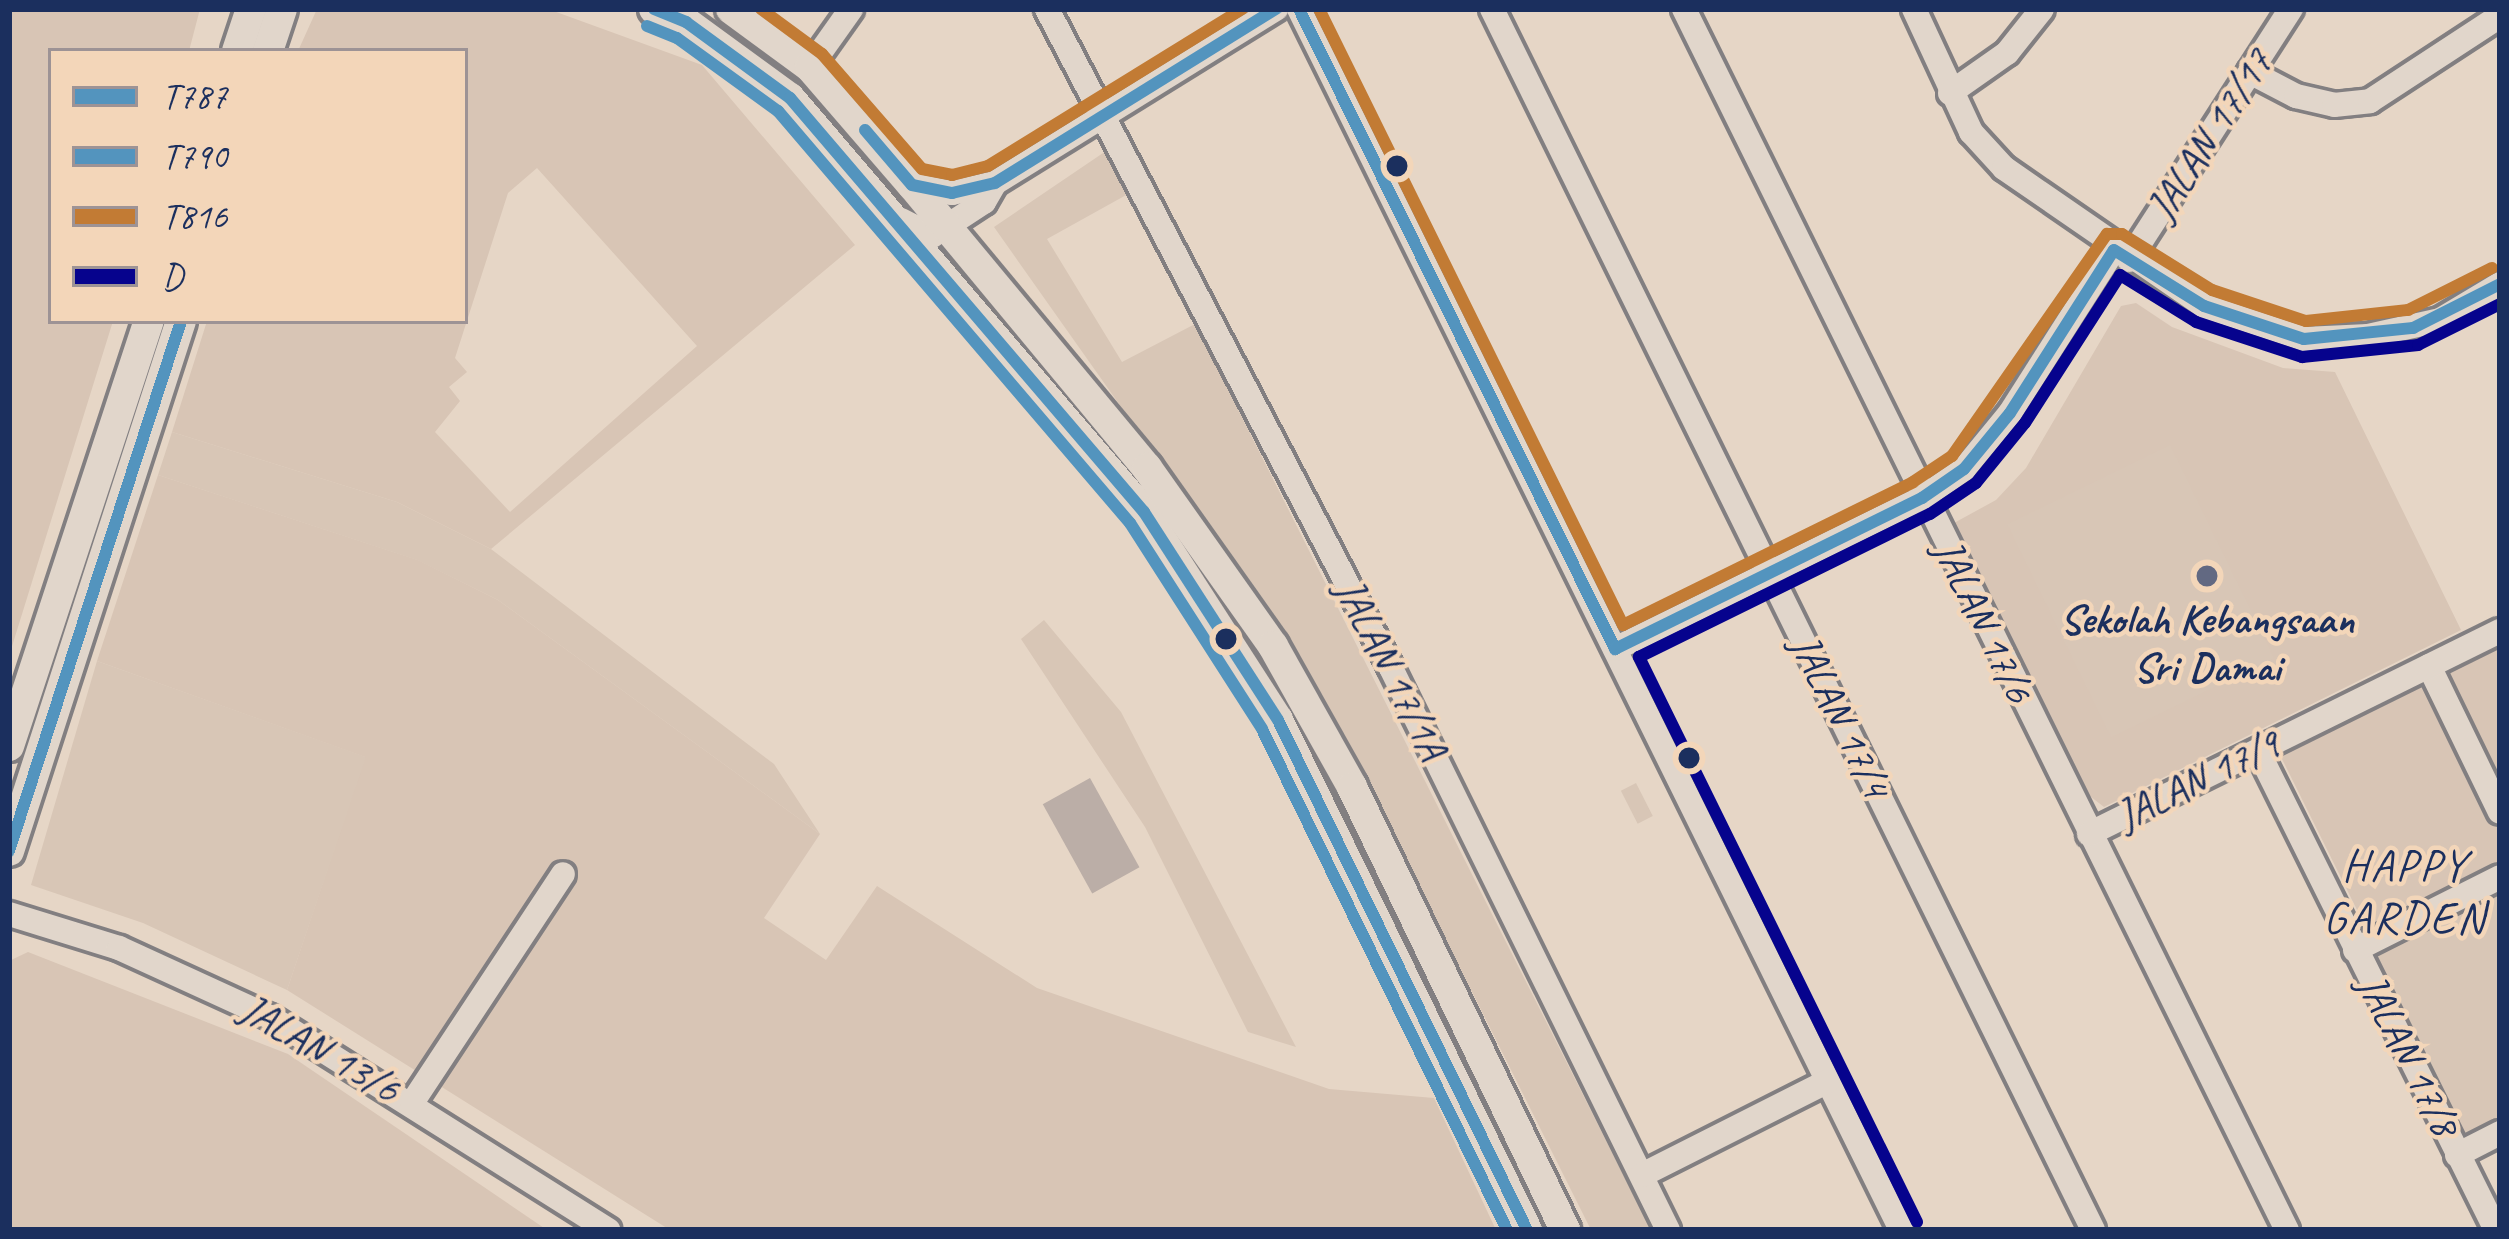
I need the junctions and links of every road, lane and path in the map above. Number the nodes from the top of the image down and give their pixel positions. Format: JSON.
{"nodes":[{"id":1,"x":251,"y":9,"type":"edge"},
{"id":2,"x":282,"y":9,"type":"edge"},
{"id":3,"x":654,"y":9,"type":"edge"},
{"id":4,"x":731,"y":9,"type":"edge"},
{"id":5,"x":851,"y":9,"type":"edge"},
{"id":6,"x":1047,"y":9,"type":"edge"},
{"id":7,"x":1221,"y":9,"type":"edge"},
{"id":8,"x":1276,"y":9,"type":"edge"},
{"id":9,"x":1299,"y":9,"type":"edge"},
{"id":10,"x":1492,"y":9,"type":"edge"},
{"id":11,"x":1684,"y":9,"type":"edge"},
{"id":12,"x":1914,"y":9,"type":"edge"},
{"id":13,"x":2042,"y":9,"type":"edge"},
{"id":14,"x":2291,"y":9,"type":"edge"},
{"id":15,"x":2500,"y":16,"type":"edge"},
{"id":16,"x":1236,"y":34,"type":"junction"},
{"id":17,"x":238,"y":48,"type":"edge"},
{"id":18,"x":269,"y":48,"type":"edge"},
{"id":19,"x":810,"y":67,"type":"junction"},
{"id":20,"x":2250,"y":72,"type":"junction"},
{"id":21,"x":1950,"y":93,"type":"junction"},
{"id":22,"x":1104,"y":113,"type":"junction"},
{"id":23,"x":995,"y":183,"type":"junction"},
{"id":24,"x":912,"y":185,"type":"junction"},
{"id":25,"x":890,"y":211,"type":"junction"},
{"id":26,"x":946,"y":230,"type":"junction"},
{"id":27,"x":2121,"y":255,"type":"junction"},
{"id":28,"x":2500,"y":284,"type":"edge"},
{"id":29,"x":147,"y":324,"type":"edge"},
{"id":30,"x":180,"y":324,"type":"edge"},
{"id":31,"x":1922,"y":498,"type":"junction"},
{"id":32,"x":1770,"y":573,"type":"junction"},
{"id":33,"x":2500,"y":631,"type":"edge"},
{"id":34,"x":1615,"y":649,"type":"junction"},
{"id":35,"x":2429,"y":666,"type":"junction"},
{"id":36,"x":9,"y":746,"type":"edge"},
{"id":37,"x":2258,"y":751,"type":"junction"},
{"id":38,"x":2500,"y":812,"type":"edge"},
{"id":39,"x":2090,"y":834,"type":"junction"},
{"id":40,"x":9,"y":850,"type":"edge"},
{"id":41,"x":562,"y":874,"type":"dead end"},
{"id":42,"x":2500,"y":877,"type":"edge"},
{"id":43,"x":9,"y":914,"type":"edge"},
{"id":44,"x":2355,"y":950,"type":"junction"},
{"id":45,"x":1828,"y":1081,"type":"junction"},
{"id":46,"x":412,"y":1103,"type":"junction"},
{"id":47,"x":2500,"y":1133,"type":"edge"},
{"id":48,"x":2457,"y":1155,"type":"junction"},
{"id":49,"x":1642,"y":1175,"type":"junction"},
{"id":50,"x":608,"y":1230,"type":"edge"},
{"id":51,"x":1527,"y":1230,"type":"edge"},
{"id":52,"x":1564,"y":1230,"type":"edge"},
{"id":53,"x":1669,"y":1230,"type":"edge"},
{"id":54,"x":1901,"y":1230,"type":"edge"},
{"id":55,"x":2093,"y":1230,"type":"edge"},
{"id":56,"x":2287,"y":1230,"type":"edge"},
{"id":57,"x":2496,"y":1230,"type":"edge"}],
"edges":[{"from":1,"to":17,"type":"main road"},
{"from":2,"to":18,"type":"main road"},
{"from":3,"to":25,"type":"main road"},
{"from":4,"to":19,"type":"main road"},
{"from":5,"to":19,"type":"street"},
{"from":6,"to":22,"type":"street","name":"JALAN 17/1A"},
{"from":7,"to":16,"type":"street"},
{"from":8,"to":16,"type":"street"},
{"from":9,"to":34,"type":"street"},
{"from":10,"to":32,"type":"street","name":"JALAN 17/4"},
{"from":11,"to":31,"type":"street","name":"JALAN 17/6"},
{"from":12,"to":21,"type":"street"},
{"from":13,"to":21,"type":"street"},
{"from":14,"to":20,"type":"street","name":"JALAN 17/17"},
{"from":15,"to":20,"type":"street"},
{"from":16,"to":22,"type":"street"},
{"from":19,"to":24,"type":"main road"},
{"from":20,"to":27,"type":"street","name":"JALAN 17/17"},
{"from":21,"to":27,"type":"street"},
{"from":22,"to":23,"type":"street"},
{"from":22,"to":49,"type":"street","name":"JALAN 17/1A"},
{"from":23,"to":24,"type":"street"},
{"from":23,"to":26,"type":"street"},
{"from":24,"to":26,"type":"main road"},
{"from":25,"to":26,"type":"street"},
{"from":25,"to":51,"type":"main road"},
{"from":26,"to":52,"type":"main road"},
{"from":27,"to":28,"type":"street"},
{"from":27,"to":31,"type":"street","name":"JALAN 17/17"},
{"from":29,"to":36,"type":"main road"},
{"from":30,"to":40,"type":"main road"},
{"from":31,"to":32,"type":"street","name":"JALAN 17/17"},
{"from":31,"to":39,"type":"street","name":"JALAN 17/6"},
{"from":32,"to":34,"type":"street","name":"JALAN 17/17"},
{"from":32,"to":55,"type":"street","name":"JALAN 17/4"},
{"from":33,"to":35,"type":"street","name":"JALAN 17/9"},
{"from":34,"to":45,"type":"street"},
{"from":35,"to":37,"type":"street","name":"JALAN 17/9"},
{"from":35,"to":38,"type":"street"},
{"from":37,"to":39,"type":"street","name":"JALAN 17/9"},
{"from":37,"to":44,"type":"street","name":"JALAN 17/8"},
{"from":39,"to":56,"type":"street","name":"JALAN 17/6"},
{"from":41,"to":46,"type":"street"},
{"from":42,"to":44,"type":"street"},
{"from":43,"to":46,"type":"street","name":"JALAN 13/6"},
{"from":44,"to":48,"type":"street","name":"JALAN 17/8"},
{"from":45,"to":49,"type":"street"},
{"from":45,"to":54,"type":"street"},
{"from":46,"to":50,"type":"street","name":"JALAN 13/6"},
{"from":47,"to":48,"type":"street"},
{"from":48,"to":57,"type":"street","name":"JALAN 17/8"},
{"from":49,"to":53,"type":"street","name":"JALAN 17/1A"}]}
